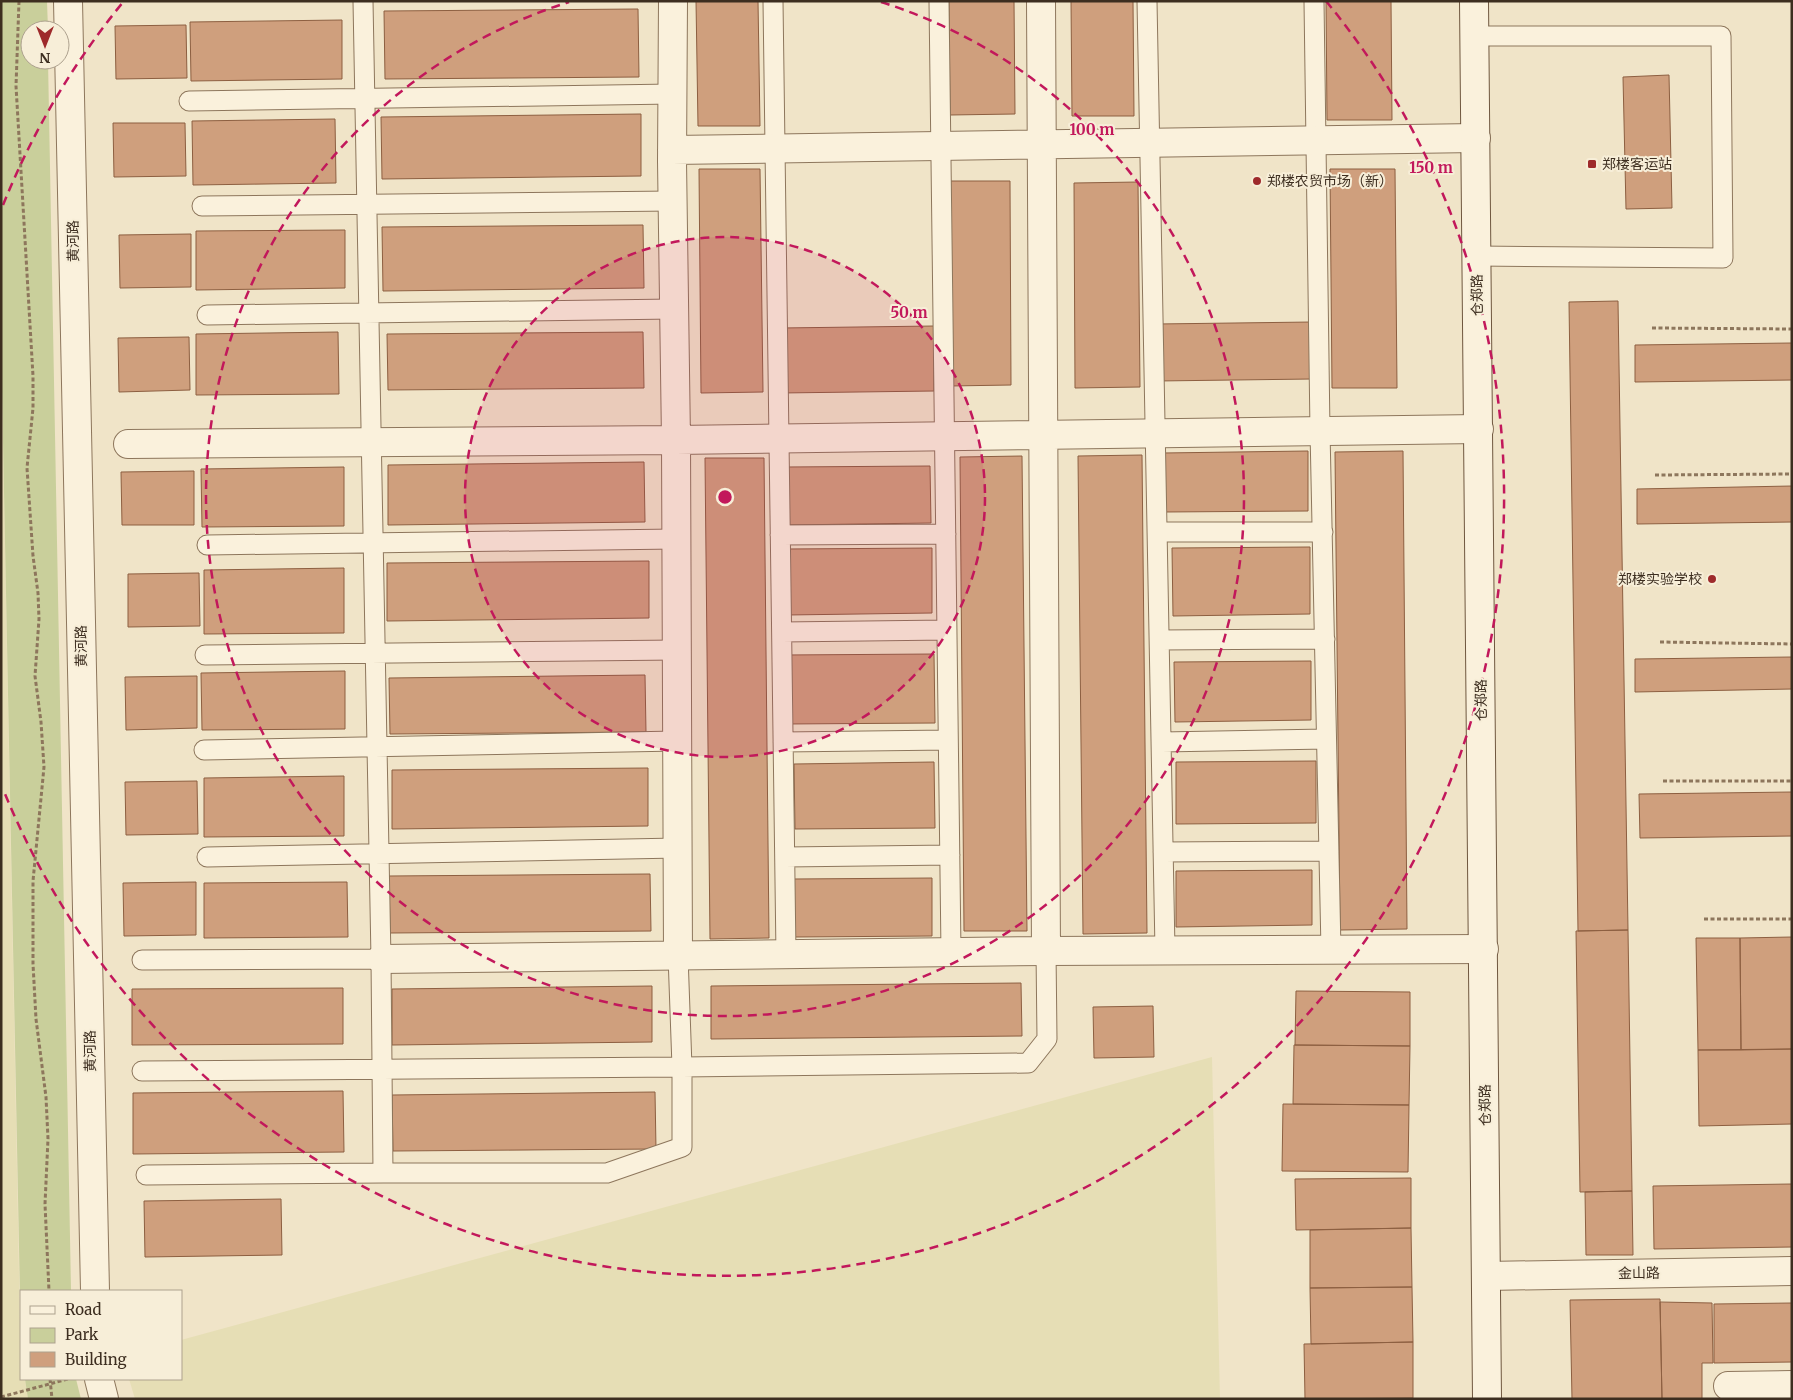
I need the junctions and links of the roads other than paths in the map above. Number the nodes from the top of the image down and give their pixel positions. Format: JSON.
{"nodes":[{"id":1,"x":68,"y":1,"type":"edge"},
{"id":2,"x":364,"y":1,"type":"edge"},
{"id":3,"x":673,"y":1,"type":"edge"},
{"id":4,"x":773,"y":1,"type":"edge"},
{"id":5,"x":940,"y":1,"type":"edge"},
{"id":6,"x":1041,"y":1,"type":"edge"},
{"id":7,"x":1147,"y":1,"type":"edge"},
{"id":8,"x":1314,"y":1,"type":"edge"},
{"id":9,"x":1474,"y":1,"type":"edge"},
{"id":10,"x":1474,"y":36,"type":"junction"},
{"id":11,"x":672,"y":94,"type":"junction"},
{"id":12,"x":365,"y":98,"type":"junction"},
{"id":13,"x":189,"y":101,"type":"dead end"},
{"id":14,"x":1476,"y":138,"type":"junction"},
{"id":15,"x":1316,"y":140,"type":"junction"},
{"id":16,"x":1150,"y":143,"type":"junction"},
{"id":17,"x":1040,"y":144,"type":"junction"},
{"id":18,"x":941,"y":146,"type":"junction"},
{"id":19,"x":775,"y":148,"type":"junction"},
{"id":20,"x":672,"y":150,"type":"junction"},
{"id":21,"x":672,"y":201,"type":"junction"},
{"id":22,"x":367,"y":204,"type":"junction"},
{"id":23,"x":202,"y":206,"type":"dead end"},
{"id":24,"x":1477,"y":256,"type":"junction"},
{"id":25,"x":674,"y":309,"type":"junction"},
{"id":26,"x":369,"y":313,"type":"junction"},
{"id":27,"x":207,"y":315,"type":"dead end"},
{"id":28,"x":1479,"y":429,"type":"junction"},
{"id":29,"x":1320,"y":431,"type":"junction"},
{"id":30,"x":1155,"y":434,"type":"junction"},
{"id":31,"x":1043,"y":435,"type":"junction"},
{"id":32,"x":945,"y":436,"type":"junction"},
{"id":33,"x":779,"y":438,"type":"junction"},
{"id":34,"x":676,"y":440,"type":"junction"},
{"id":35,"x":372,"y":443,"type":"junction"},
{"id":36,"x":128,"y":444,"type":"dead end"},
{"id":37,"x":1157,"y":532,"type":"junction"},
{"id":38,"x":1323,"y":532,"type":"junction"},
{"id":39,"x":946,"y":534,"type":"junction"},
{"id":40,"x":780,"y":535,"type":"junction"},
{"id":41,"x":676,"y":539,"type":"junction"},
{"id":42,"x":373,"y":542,"type":"junction"},
{"id":43,"x":207,"y":545,"type":"dead end"},
{"id":44,"x":947,"y":630,"type":"junction"},
{"id":45,"x":782,"y":632,"type":"junction"},
{"id":46,"x":1324,"y":639,"type":"junction"},
{"id":47,"x":1160,"y":640,"type":"junction"},
{"id":48,"x":677,"y":650,"type":"junction"},
{"id":49,"x":375,"y":653,"type":"junction"},
{"id":50,"x":205,"y":655,"type":"dead end"},
{"id":51,"x":1326,"y":739,"type":"junction"},
{"id":52,"x":948,"y":740,"type":"junction"},
{"id":53,"x":677,"y":741,"type":"junction"},
{"id":54,"x":783,"y":742,"type":"junction"},
{"id":55,"x":1162,"y":742,"type":"junction"},
{"id":56,"x":377,"y":746,"type":"junction"},
{"id":57,"x":204,"y":750,"type":"dead end"},
{"id":58,"x":678,"y":848,"type":"junction"},
{"id":59,"x":1329,"y":851,"type":"junction"},
{"id":60,"x":1163,"y":852,"type":"junction"},
{"id":61,"x":379,"y":854,"type":"junction"},
{"id":62,"x":950,"y":855,"type":"junction"},
{"id":63,"x":207,"y":858,"type":"dead end"},
{"id":64,"x":785,"y":858,"type":"junction"},
{"id":65,"x":1484,"y":949,"type":"junction"},
{"id":66,"x":1165,"y":950,"type":"junction"},
{"id":67,"x":1331,"y":950,"type":"junction"},
{"id":68,"x":1046,"y":951,"type":"junction"},
{"id":69,"x":951,"y":952,"type":"junction"},
{"id":70,"x":786,"y":954,"type":"junction"},
{"id":71,"x":678,"y":955,"type":"junction"},
{"id":72,"x":381,"y":959,"type":"junction"},
{"id":73,"x":142,"y":960,"type":"dead end"},
{"id":74,"x":682,"y":1067,"type":"junction"},
{"id":75,"x":382,"y":1069,"type":"junction"},
{"id":76,"x":142,"y":1071,"type":"dead end"},
{"id":77,"x":382,"y":1173,"type":"junction"},
{"id":78,"x":146,"y":1175,"type":"dead end"},
{"id":79,"x":1792,"y":1271,"type":"edge"},
{"id":80,"x":1487,"y":1276,"type":"junction"},
{"id":81,"x":94,"y":1290,"type":"edge"},
{"id":82,"x":99,"y":1380,"type":"edge"},
{"id":83,"x":1792,"y":1385,"type":"edge"},
{"id":84,"x":1728,"y":1386,"type":"dead end"},
{"id":85,"x":104,"y":1399,"type":"edge"},
{"id":86,"x":1487,"y":1399,"type":"edge"}],
"edges":[{"from":1,"to":81,"type":"street","name":"黄河路"},
{"from":2,"to":12,"type":"lane"},
{"from":3,"to":11,"type":"street"},
{"from":4,"to":19,"type":"lane"},
{"from":5,"to":18,"type":"lane"},
{"from":6,"to":17,"type":"street"},
{"from":7,"to":16,"type":"lane"},
{"from":8,"to":15,"type":"lane"},
{"from":9,"to":10,"type":"street","name":"仓郑路"},
{"from":10,"to":14,"type":"street","name":"仓郑路"},
{"from":10,"to":24,"type":"lane"},
{"from":11,"to":12,"type":"lane"},
{"from":11,"to":20,"type":"street"},
{"from":12,"to":13,"type":"lane"},
{"from":12,"to":22,"type":"lane"},
{"from":14,"to":15,"type":"street"},
{"from":14,"to":24,"type":"street","name":"仓郑路"},
{"from":15,"to":16,"type":"street"},
{"from":15,"to":29,"type":"lane"},
{"from":16,"to":17,"type":"street"},
{"from":16,"to":30,"type":"lane"},
{"from":17,"to":18,"type":"street"},
{"from":17,"to":31,"type":"street"},
{"from":18,"to":19,"type":"street"},
{"from":18,"to":32,"type":"lane"},
{"from":19,"to":20,"type":"street"},
{"from":19,"to":33,"type":"lane"},
{"from":20,"to":21,"type":"street"},
{"from":21,"to":22,"type":"lane"},
{"from":21,"to":25,"type":"street"},
{"from":22,"to":23,"type":"lane"},
{"from":22,"to":26,"type":"lane"},
{"from":24,"to":28,"type":"street","name":"仓郑路"},
{"from":25,"to":26,"type":"lane"},
{"from":25,"to":34,"type":"street"},
{"from":26,"to":27,"type":"lane"},
{"from":26,"to":35,"type":"lane"},
{"from":28,"to":29,"type":"street"},
{"from":28,"to":65,"type":"street","name":"仓郑路"},
{"from":29,"to":30,"type":"street"},
{"from":29,"to":38,"type":"lane"},
{"from":30,"to":31,"type":"street"},
{"from":30,"to":37,"type":"lane"},
{"from":31,"to":32,"type":"street"},
{"from":31,"to":68,"type":"street"},
{"from":32,"to":33,"type":"street"},
{"from":32,"to":39,"type":"lane"},
{"from":33,"to":34,"type":"street"},
{"from":33,"to":40,"type":"lane"},
{"from":34,"to":35,"type":"street"},
{"from":34,"to":41,"type":"street"},
{"from":35,"to":36,"type":"street"},
{"from":35,"to":42,"type":"lane"},
{"from":37,"to":38,"type":"lane"},
{"from":37,"to":47,"type":"lane"},
{"from":38,"to":46,"type":"lane"},
{"from":39,"to":40,"type":"lane"},
{"from":39,"to":44,"type":"lane"},
{"from":40,"to":45,"type":"lane"},
{"from":41,"to":42,"type":"lane"},
{"from":41,"to":48,"type":"street"},
{"from":42,"to":43,"type":"lane"},
{"from":42,"to":49,"type":"lane"},
{"from":44,"to":45,"type":"lane"},
{"from":44,"to":52,"type":"lane"},
{"from":45,"to":54,"type":"lane"},
{"from":46,"to":47,"type":"lane"},
{"from":46,"to":51,"type":"lane"},
{"from":47,"to":55,"type":"lane"},
{"from":48,"to":49,"type":"lane"},
{"from":48,"to":53,"type":"street"},
{"from":49,"to":50,"type":"lane"},
{"from":49,"to":56,"type":"lane"},
{"from":51,"to":55,"type":"lane"},
{"from":51,"to":59,"type":"lane"},
{"from":52,"to":54,"type":"lane"},
{"from":52,"to":62,"type":"lane"},
{"from":53,"to":56,"type":"lane"},
{"from":53,"to":58,"type":"street"},
{"from":54,"to":64,"type":"lane"},
{"from":55,"to":60,"type":"lane"},
{"from":56,"to":57,"type":"lane"},
{"from":56,"to":61,"type":"lane"},
{"from":58,"to":61,"type":"lane"},
{"from":58,"to":71,"type":"street"},
{"from":59,"to":60,"type":"lane"},
{"from":59,"to":67,"type":"lane"},
{"from":60,"to":66,"type":"lane"},
{"from":61,"to":63,"type":"lane"},
{"from":61,"to":72,"type":"lane"},
{"from":62,"to":64,"type":"lane"},
{"from":62,"to":69,"type":"lane"},
{"from":64,"to":70,"type":"lane"},
{"from":65,"to":67,"type":"street"},
{"from":65,"to":80,"type":"street","name":"仓郑路"},
{"from":66,"to":67,"type":"street"},
{"from":66,"to":68,"type":"street"},
{"from":68,"to":69,"type":"street"},
{"from":68,"to":74,"type":"lane"},
{"from":69,"to":70,"type":"street"},
{"from":70,"to":71,"type":"street"},
{"from":71,"to":72,"type":"street"},
{"from":71,"to":74,"type":"lane"},
{"from":72,"to":73,"type":"lane"},
{"from":72,"to":75,"type":"lane"},
{"from":74,"to":75,"type":"lane"},
{"from":74,"to":77,"type":"lane"},
{"from":75,"to":76,"type":"lane"},
{"from":75,"to":77,"type":"lane"},
{"from":77,"to":78,"type":"lane"},
{"from":79,"to":80,"type":"street","name":"金山路"},
{"from":80,"to":86,"type":"street","name":"仓郑路"},
{"from":82,"to":85,"type":"street"},
{"from":83,"to":84,"type":"street"}]}
